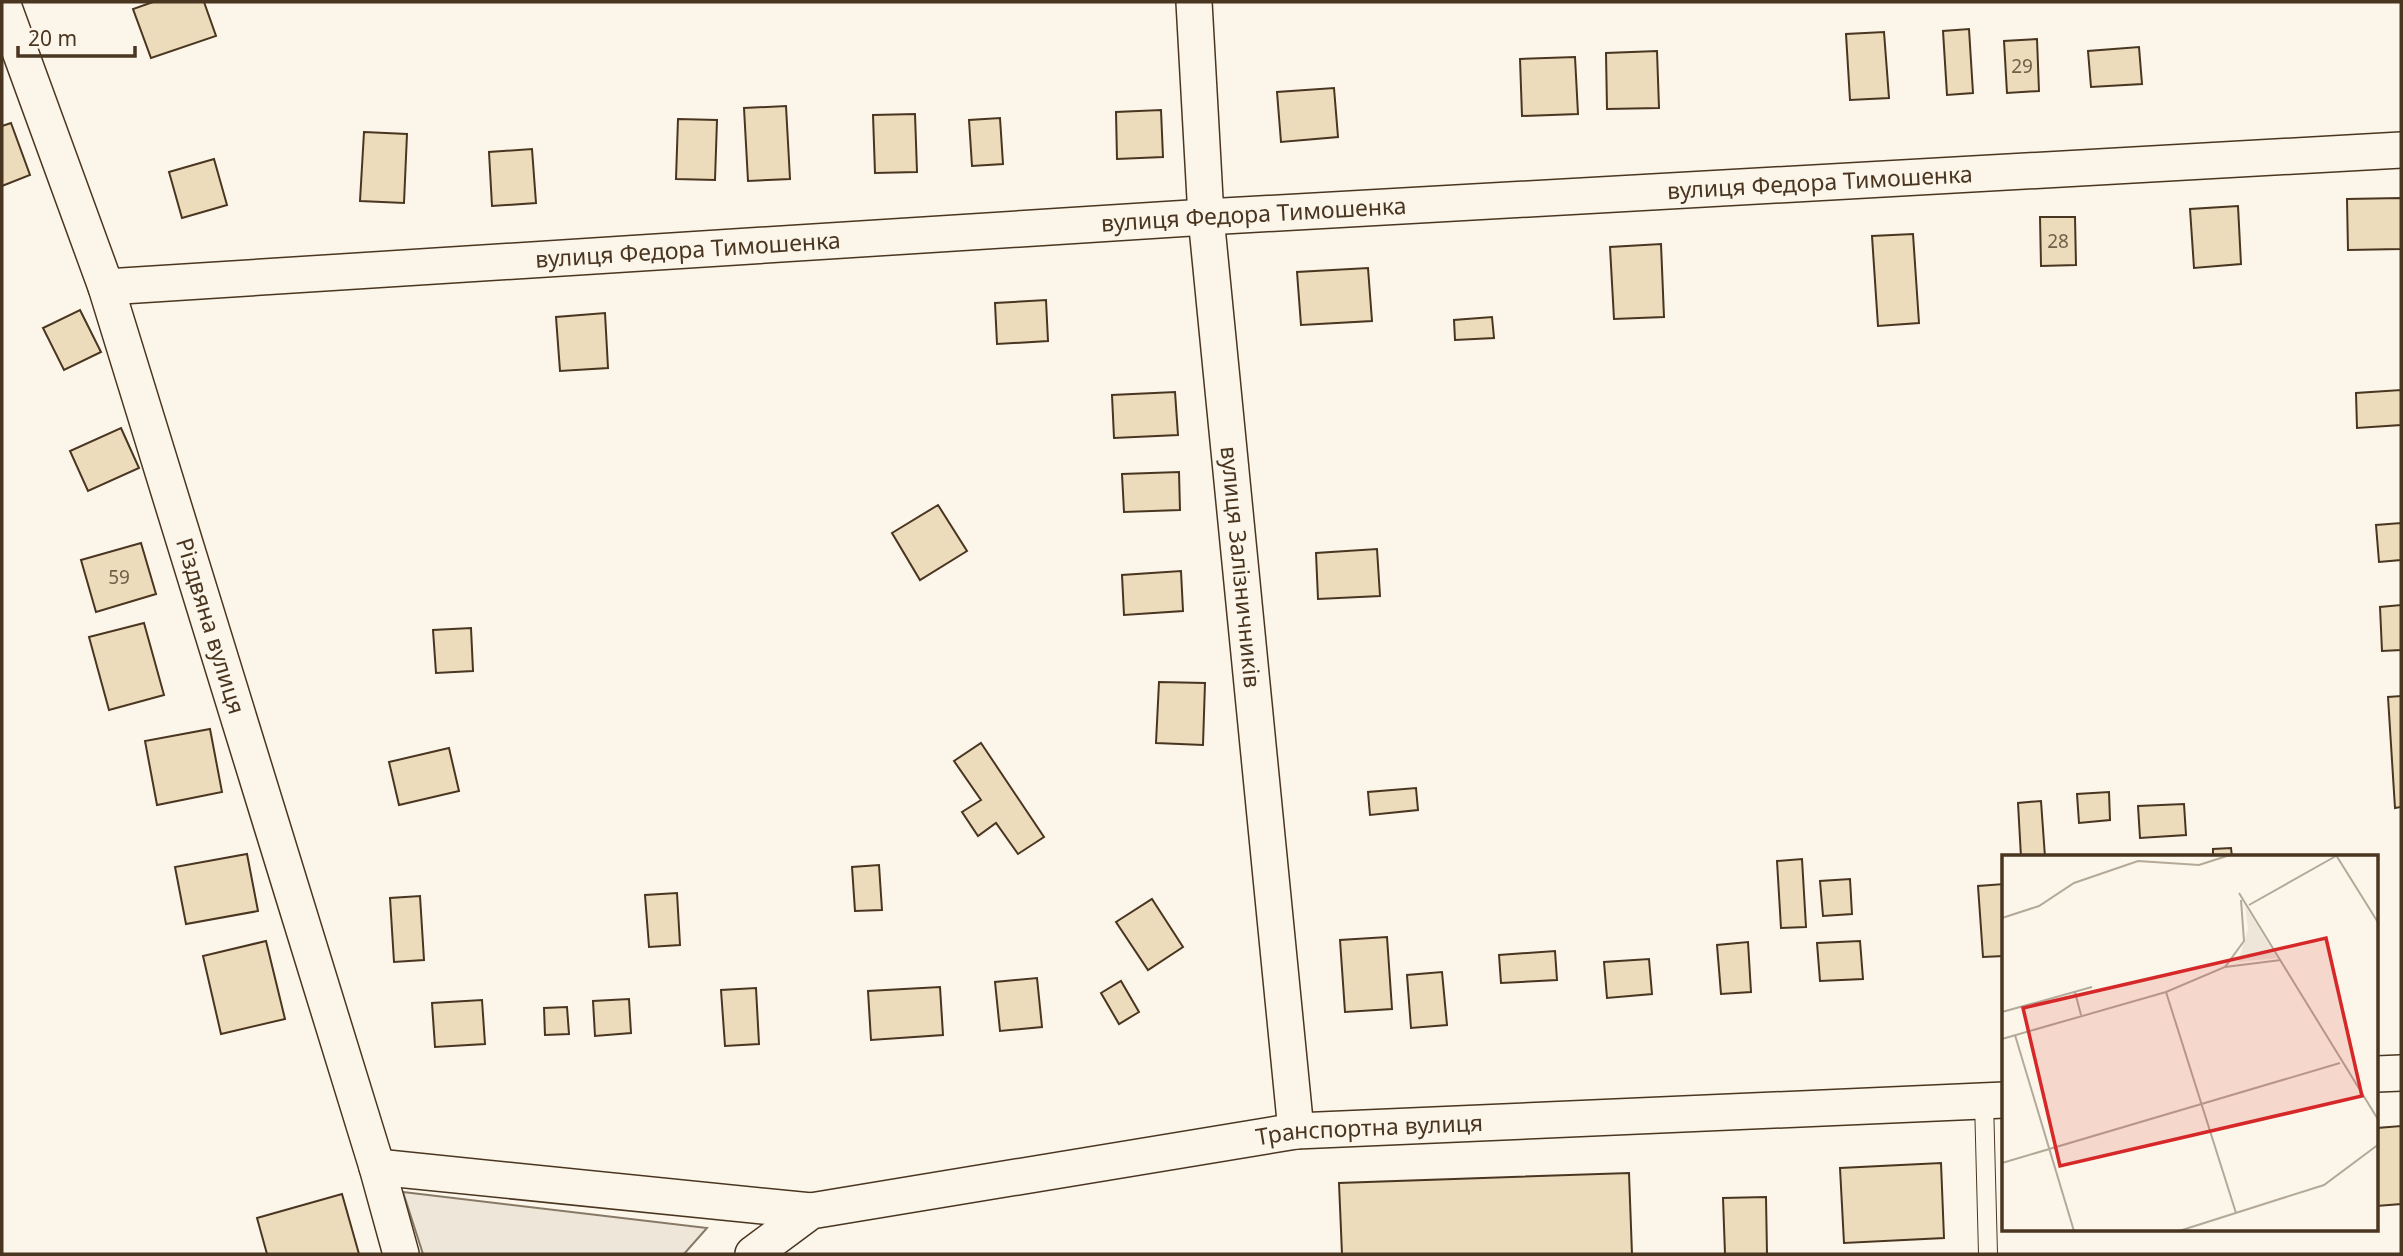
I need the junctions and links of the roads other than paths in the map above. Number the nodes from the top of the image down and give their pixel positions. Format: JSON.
{"nodes":[{"id":1,"x":2,"y":2,"type":"edge"},
{"id":2,"x":1194,"y":2,"type":"edge"},
{"id":3,"x":2401,"y":150,"type":"edge"},
{"id":4,"x":1206,"y":217,"type":"junction"},
{"id":5,"x":106,"y":287,"type":"junction"},
{"id":6,"x":2401,"y":1073,"type":"edge"},
{"id":7,"x":2378,"y":1074,"type":"edge"},
{"id":8,"x":1994,"y":1101,"type":"edge"},
{"id":9,"x":1296,"y":1131,"type":"junction"},
{"id":10,"x":377,"y":1167,"type":"junction"},
{"id":11,"x":811,"y":1211,"type":"junction"},
{"id":12,"x":401,"y":1254,"type":"edge"},
{"id":13,"x":753,"y":1254,"type":"edge"},
{"id":14,"x":1988,"y":1254,"type":"edge"}],
"edges":[{"from":1,"to":5,"type":"street","name":"Різдвяна вулиця"},
{"from":2,"to":4,"type":"street","name":"вулиця Залізничників"},
{"from":3,"to":4,"type":"street","name":"вулиця Федора Тимошенка"},
{"from":4,"to":5,"type":"street","name":"вулиця Федора Тимошенка"},
{"from":4,"to":9,"type":"street","name":"вулиця Залізничників"},
{"from":5,"to":10,"type":"street","name":"Різдвяна вулиця"},
{"from":6,"to":7,"type":"street"},
{"from":8,"to":9,"type":"street","name":"Транспортна вулиця"},
{"from":8,"to":14,"type":"lane"},
{"from":9,"to":11,"type":"street","name":"Транспортна вулиця"},
{"from":10,"to":11,"type":"street"},
{"from":10,"to":12,"type":"street","name":"Різдвяна вулиця"},
{"from":11,"to":13,"type":"street","name":"Транспортна вулиця"}]}
